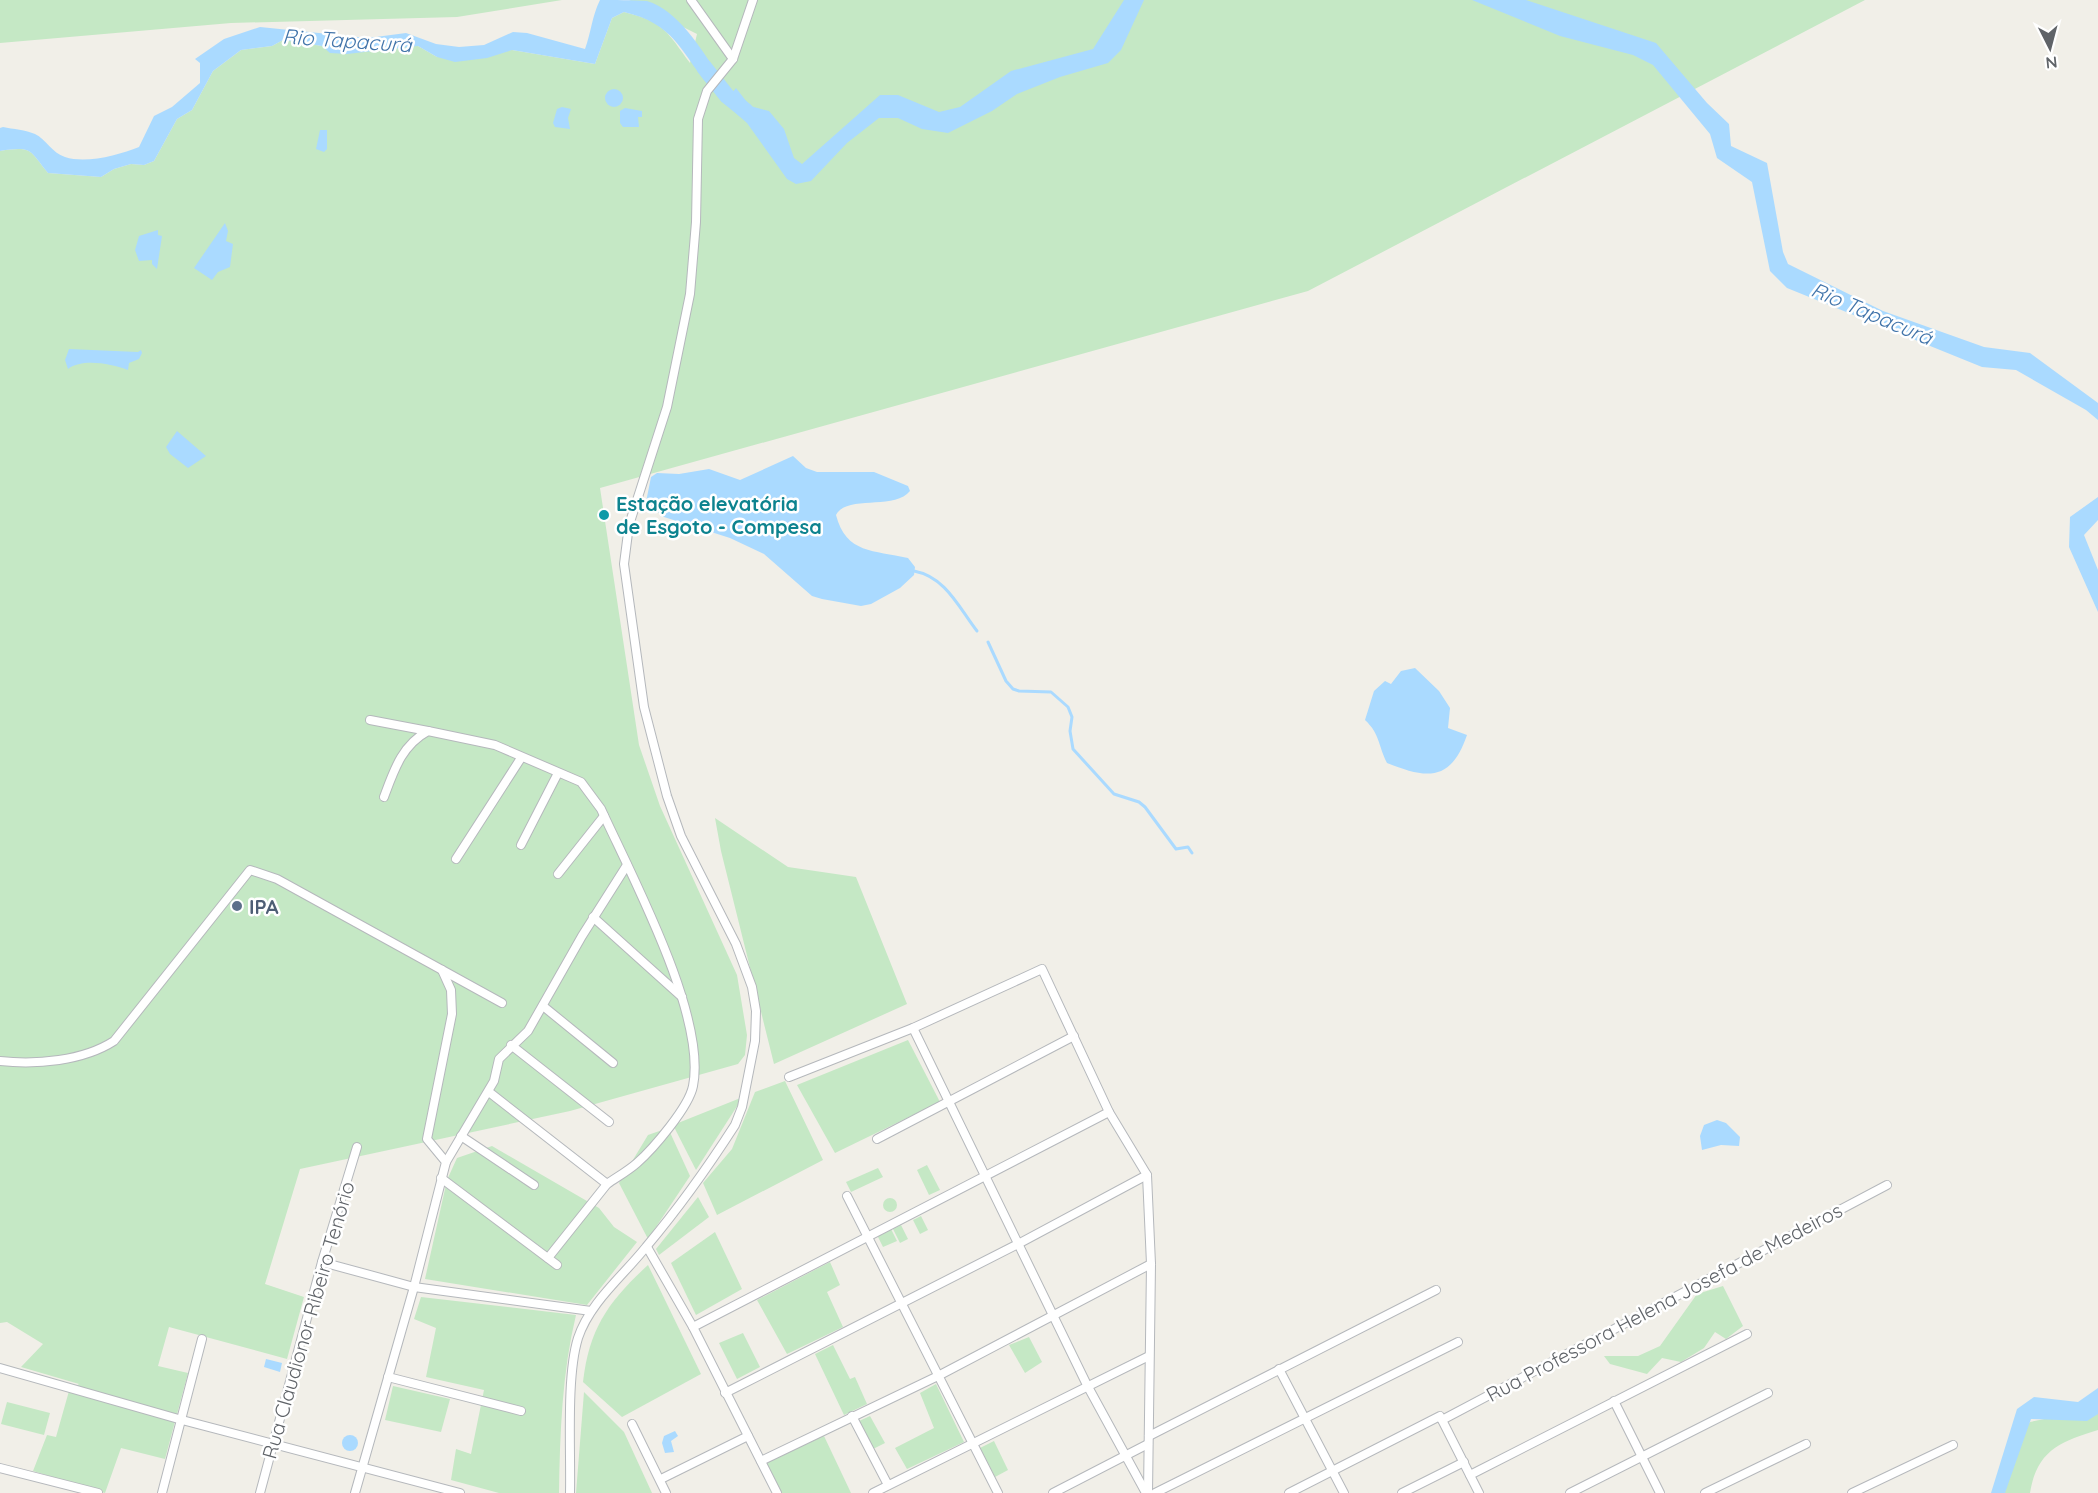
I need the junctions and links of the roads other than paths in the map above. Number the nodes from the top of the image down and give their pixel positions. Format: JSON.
{"nodes":[{"id":1,"x":691,"y":0,"type":"edge"},
{"id":2,"x":753,"y":0,"type":"edge"},
{"id":3,"x":734,"y":59,"type":"junction"},
{"id":4,"x":370,"y":720,"type":"dead end"},
{"id":5,"x":428,"y":731,"type":"junction"},
{"id":6,"x":521,"y":758,"type":"junction"},
{"id":7,"x":558,"y":773,"type":"junction"},
{"id":8,"x":384,"y":797,"type":"dead end"},
{"id":9,"x":604,"y":816,"type":"junction"},
{"id":10,"x":521,"y":845,"type":"dead end"},
{"id":11,"x":456,"y":859,"type":"dead end"},
{"id":12,"x":627,"y":865,"type":"junction"},
{"id":13,"x":558,"y":874,"type":"dead end"},
{"id":14,"x":594,"y":917,"type":"junction"},
{"id":15,"x":442,"y":969,"type":"junction"},
{"id":16,"x":684,"y":998,"type":"junction"},
{"id":17,"x":502,"y":1003,"type":"dead end"},
{"id":18,"x":543,"y":1006,"type":"junction"},
{"id":19,"x":913,"y":1028,"type":"junction"},
{"id":20,"x":1074,"y":1036,"type":"junction"},
{"id":21,"x":511,"y":1045,"type":"junction"},
{"id":22,"x":0,"y":1061,"type":"edge"},
{"id":23,"x":613,"y":1063,"type":"dead end"},
{"id":24,"x":789,"y":1077,"type":"dead end"},
{"id":25,"x":489,"y":1092,"type":"junction"},
{"id":26,"x":949,"y":1103,"type":"junction"},
{"id":27,"x":1109,"y":1112,"type":"junction"},
{"id":28,"x":609,"y":1122,"type":"dead end"},
{"id":29,"x":461,"y":1136,"type":"junction"},
{"id":30,"x":877,"y":1139,"type":"dead end"},
{"id":31,"x":357,"y":1147,"type":"dead end"},
{"id":32,"x":446,"y":1162,"type":"junction"},
{"id":33,"x":1147,"y":1175,"type":"junction"},
{"id":34,"x":986,"y":1177,"type":"junction"},
{"id":35,"x":441,"y":1178,"type":"junction"},
{"id":36,"x":607,"y":1184,"type":"junction"},
{"id":37,"x":534,"y":1185,"type":"dead end"},
{"id":38,"x":1887,"y":1185,"type":"dead end"},
{"id":39,"x":847,"y":1196,"type":"dead end"},
{"id":40,"x":867,"y":1236,"type":"junction"},
{"id":41,"x":1018,"y":1244,"type":"junction"},
{"id":42,"x":647,"y":1247,"type":"junction"},
{"id":43,"x":548,"y":1258,"type":"junction"},
{"id":44,"x":322,"y":1262,"type":"junction"},
{"id":45,"x":1151,"y":1264,"type":"junction"},
{"id":46,"x":557,"y":1265,"type":"dead end"},
{"id":47,"x":414,"y":1287,"type":"junction"},
{"id":48,"x":1436,"y":1290,"type":"dead end"},
{"id":49,"x":903,"y":1303,"type":"junction"},
{"id":50,"x":591,"y":1311,"type":"junction"},
{"id":51,"x":1053,"y":1315,"type":"junction"},
{"id":52,"x":693,"y":1327,"type":"junction"},
{"id":53,"x":1747,"y":1334,"type":"dead end"},
{"id":54,"x":202,"y":1340,"type":"dead end"},
{"id":55,"x":1458,"y":1342,"type":"dead end"},
{"id":56,"x":1149,"y":1356,"type":"junction"},
{"id":57,"x":0,"y":1368,"type":"edge"},
{"id":58,"x":1279,"y":1369,"type":"junction"},
{"id":59,"x":938,"y":1376,"type":"junction"},
{"id":60,"x":388,"y":1377,"type":"junction"},
{"id":61,"x":1087,"y":1385,"type":"junction"},
{"id":62,"x":725,"y":1393,"type":"junction"},
{"id":63,"x":1768,"y":1393,"type":"dead end"},
{"id":64,"x":1614,"y":1401,"type":"junction"},
{"id":65,"x":521,"y":1411,"type":"dead end"},
{"id":66,"x":852,"y":1416,"type":"junction"},
{"id":67,"x":1305,"y":1416,"type":"junction"},
{"id":68,"x":1441,"y":1418,"type":"junction"},
{"id":69,"x":182,"y":1420,"type":"junction"},
{"id":70,"x":632,"y":1424,"type":"dead end"},
{"id":71,"x":748,"y":1436,"type":"junction"},
{"id":72,"x":1148,"y":1440,"type":"junction"},
{"id":73,"x":274,"y":1443,"type":"junction"},
{"id":74,"x":972,"y":1444,"type":"junction"},
{"id":75,"x":1806,"y":1444,"type":"dead end"},
{"id":76,"x":1953,"y":1445,"type":"dead end"},
{"id":77,"x":1125,"y":1456,"type":"junction"},
{"id":78,"x":1642,"y":1457,"type":"junction"},
{"id":79,"x":761,"y":1461,"type":"junction"},
{"id":80,"x":1464,"y":1462,"type":"junction"},
{"id":81,"x":363,"y":1467,"type":"junction"},
{"id":82,"x":0,"y":1468,"type":"edge"},
{"id":83,"x":1334,"y":1471,"type":"junction"},
{"id":84,"x":1470,"y":1475,"type":"junction"},
{"id":85,"x":661,"y":1479,"type":"junction"},
{"id":86,"x":888,"y":1485,"type":"junction"},
{"id":87,"x":98,"y":1493,"type":"edge"},
{"id":88,"x":162,"y":1493,"type":"edge"},
{"id":89,"x":260,"y":1493,"type":"edge"},
{"id":90,"x":355,"y":1493,"type":"edge"},
{"id":91,"x":460,"y":1493,"type":"edge"},
{"id":92,"x":570,"y":1493,"type":"edge"},
{"id":93,"x":666,"y":1493,"type":"edge"},
{"id":94,"x":777,"y":1493,"type":"edge"},
{"id":95,"x":873,"y":1493,"type":"edge"},
{"id":96,"x":998,"y":1493,"type":"edge"},
{"id":97,"x":1053,"y":1493,"type":"edge"},
{"id":98,"x":1147,"y":1493,"type":"edge"},
{"id":99,"x":1155,"y":1493,"type":"edge"},
{"id":100,"x":1289,"y":1493,"type":"edge"},
{"id":101,"x":1344,"y":1493,"type":"edge"},
{"id":102,"x":1402,"y":1493,"type":"edge"},
{"id":103,"x":1479,"y":1493,"type":"edge"},
{"id":104,"x":1570,"y":1493,"type":"edge"},
{"id":105,"x":1660,"y":1493,"type":"edge"},
{"id":106,"x":1706,"y":1493,"type":"edge"},
{"id":107,"x":1852,"y":1493,"type":"edge"}],
"edges":[{"from":1,"to":3,"type":"street"},
{"from":2,"to":3,"type":"street"},
{"from":3,"to":42,"type":"street"},
{"from":4,"to":5,"type":"street"},
{"from":5,"to":6,"type":"street"},
{"from":5,"to":8,"type":"street"},
{"from":6,"to":7,"type":"street"},
{"from":6,"to":11,"type":"street"},
{"from":7,"to":9,"type":"street"},
{"from":7,"to":10,"type":"street"},
{"from":9,"to":12,"type":"street"},
{"from":9,"to":13,"type":"street"},
{"from":12,"to":14,"type":"street"},
{"from":12,"to":16,"type":"street"},
{"from":14,"to":16,"type":"street"},
{"from":14,"to":18,"type":"street"},
{"from":15,"to":17,"type":"street"},
{"from":15,"to":22,"type":"street"},
{"from":15,"to":32,"type":"street"},
{"from":16,"to":36,"type":"street"},
{"from":18,"to":21,"type":"street"},
{"from":18,"to":23,"type":"street"},
{"from":19,"to":20,"type":"street"},
{"from":19,"to":24,"type":"street"},
{"from":19,"to":26,"type":"street"},
{"from":20,"to":26,"type":"street"},
{"from":20,"to":27,"type":"street"},
{"from":21,"to":25,"type":"street"},
{"from":21,"to":28,"type":"street"},
{"from":25,"to":29,"type":"street"},
{"from":25,"to":36,"type":"street"},
{"from":26,"to":30,"type":"street"},
{"from":26,"to":34,"type":"street"},
{"from":27,"to":33,"type":"street"},
{"from":27,"to":34,"type":"street"},
{"from":29,"to":32,"type":"street"},
{"from":29,"to":37,"type":"street"},
{"from":31,"to":44,"type":"street","name":"Rua Claudionor Ribeiro Tenório"},
{"from":32,"to":35,"type":"street"},
{"from":33,"to":41,"type":"street"},
{"from":33,"to":45,"type":"street"},
{"from":34,"to":40,"type":"street"},
{"from":34,"to":41,"type":"street"},
{"from":35,"to":43,"type":"street"},
{"from":35,"to":47,"type":"street"},
{"from":36,"to":43,"type":"street"},
{"from":38,"to":68,"type":"street","name":"Rua Professora Helena Josefa de Medeiros"},
{"from":39,"to":40,"type":"street"},
{"from":40,"to":49,"type":"street"},
{"from":40,"to":52,"type":"street"},
{"from":41,"to":49,"type":"street"},
{"from":41,"to":51,"type":"street"},
{"from":42,"to":50,"type":"street"},
{"from":42,"to":52,"type":"street"},
{"from":43,"to":46,"type":"street"},
{"from":44,"to":47,"type":"street"},
{"from":44,"to":73,"type":"street","name":"Rua Claudionor Ribeiro Tenório"},
{"from":45,"to":51,"type":"street"},
{"from":45,"to":56,"type":"street"},
{"from":47,"to":50,"type":"street"},
{"from":47,"to":60,"type":"street"},
{"from":48,"to":58,"type":"street"},
{"from":49,"to":59,"type":"street"},
{"from":49,"to":62,"type":"street"},
{"from":50,"to":92,"type":"street"},
{"from":51,"to":59,"type":"street"},
{"from":51,"to":61,"type":"street"},
{"from":52,"to":62,"type":"street"},
{"from":53,"to":64,"type":"street"},
{"from":54,"to":69,"type":"street"},
{"from":55,"to":67,"type":"street"},
{"from":56,"to":61,"type":"street"},
{"from":56,"to":72,"type":"street"},
{"from":57,"to":69,"type":"street"},
{"from":58,"to":67,"type":"street"},
{"from":58,"to":72,"type":"street"},
{"from":59,"to":66,"type":"street"},
{"from":59,"to":74,"type":"street"},
{"from":60,"to":65,"type":"street"},
{"from":60,"to":81,"type":"street"},
{"from":61,"to":74,"type":"street"},
{"from":61,"to":77,"type":"street"},
{"from":62,"to":71,"type":"street"},
{"from":63,"to":78,"type":"street"},
{"from":64,"to":78,"type":"street"},
{"from":64,"to":84,"type":"street"},
{"from":66,"to":79,"type":"street"},
{"from":66,"to":86,"type":"street"},
{"from":67,"to":83,"type":"street"},
{"from":67,"to":99,"type":"street"},
{"from":68,"to":80,"type":"street"},
{"from":68,"to":83,"type":"street","name":"Rua Professora Helena Josefa de Medeiros"},
{"from":69,"to":73,"type":"street"},
{"from":69,"to":88,"type":"street"},
{"from":70,"to":85,"type":"street"},
{"from":71,"to":79,"type":"street"},
{"from":71,"to":85,"type":"street"},
{"from":72,"to":77,"type":"street"},
{"from":72,"to":98,"type":"street"},
{"from":73,"to":81,"type":"street"},
{"from":73,"to":89,"type":"street","name":"Rua Claudionor Ribeiro Tenório"},
{"from":74,"to":86,"type":"street"},
{"from":74,"to":96,"type":"street"},
{"from":75,"to":106,"type":"street"},
{"from":76,"to":107,"type":"street"},
{"from":77,"to":97,"type":"street"},
{"from":77,"to":98,"type":"street"},
{"from":78,"to":104,"type":"street"},
{"from":78,"to":105,"type":"street"},
{"from":79,"to":94,"type":"street"},
{"from":80,"to":84,"type":"street"},
{"from":80,"to":102,"type":"street"},
{"from":81,"to":90,"type":"street"},
{"from":81,"to":91,"type":"street"},
{"from":82,"to":87,"type":"street"},
{"from":83,"to":100,"type":"street","name":"Rua Professora Helena Josefa de Medeiros"},
{"from":83,"to":101,"type":"street"},
{"from":84,"to":103,"type":"street"},
{"from":85,"to":93,"type":"street"},
{"from":86,"to":95,"type":"street"}]}
